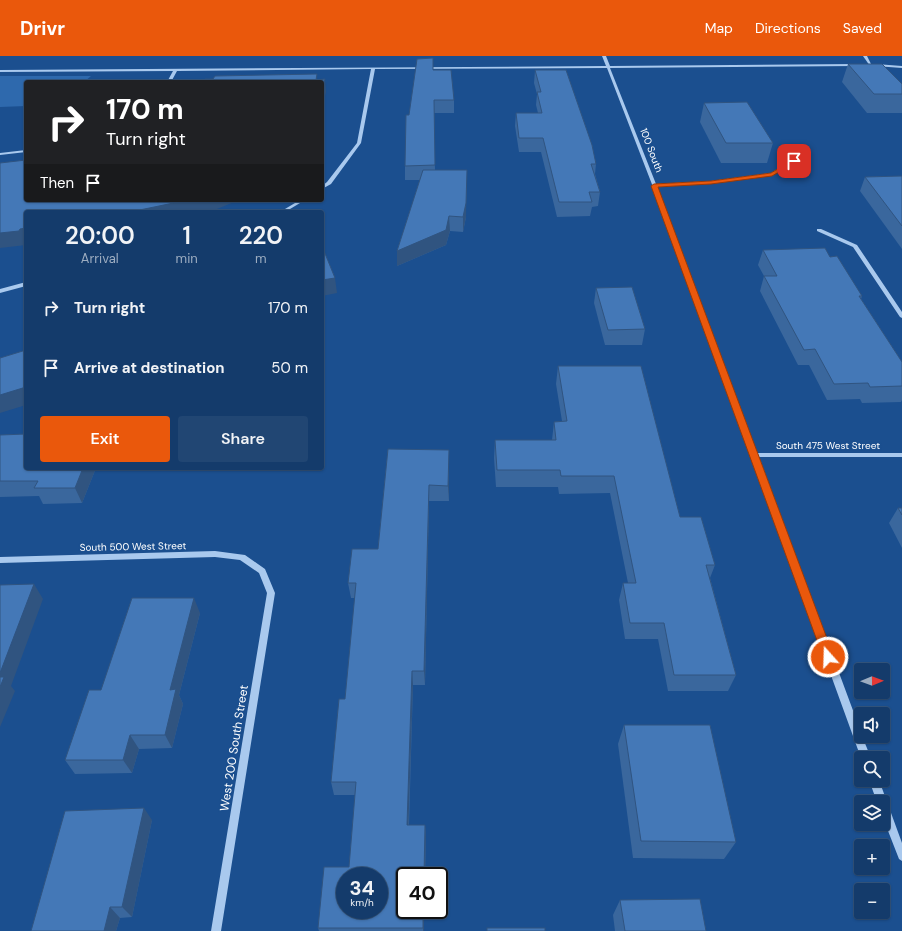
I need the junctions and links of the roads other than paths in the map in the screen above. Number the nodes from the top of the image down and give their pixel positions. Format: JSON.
{"nodes":[{"id":1,"x":604,"y":56,"type":"edge"},
{"id":2,"x":865,"y":56,"type":"edge"},
{"id":3,"x":871,"y":65,"type":"junction"},
{"id":4,"x":608,"y":67,"type":"junction"},
{"id":5,"x":902,"y":67,"type":"edge"},
{"id":6,"x":373,"y":68,"type":"junction"},
{"id":7,"x":176,"y":69,"type":"junction"},
{"id":8,"x":0,"y":71,"type":"edge"},
{"id":9,"x":170,"y":80,"type":"edge"},
{"id":10,"x":24,"y":151,"type":"edge"},
{"id":11,"x":0,"y":154,"type":"edge"},
{"id":12,"x":794,"y":161,"type":"dead end"},
{"id":13,"x":654,"y":186,"type":"junction"},
{"id":14,"x":324,"y":187,"type":"edge"},
{"id":15,"x":300,"y":202,"type":"edge"},
{"id":16,"x":286,"y":210,"type":"edge"},
{"id":17,"x":819,"y":230,"type":"dead end"},
{"id":18,"x":24,"y":285,"type":"edge"},
{"id":19,"x":0,"y":291,"type":"edge"},
{"id":20,"x":902,"y":316,"type":"edge"},
{"id":21,"x":754,"y":455,"type":"junction"},
{"id":22,"x":902,"y":455,"type":"edge"},
{"id":23,"x":0,"y":560,"type":"edge"},
{"id":24,"x":262,"y":571,"type":"joint"},
{"id":25,"x":863,"y":751,"type":"edge"},
{"id":26,"x":890,"y":824,"type":"edge"},
{"id":27,"x":902,"y":856,"type":"edge"},
{"id":28,"x":216,"y":931,"type":"edge"}],
"edges":[{"from":1,"to":4,"type":"street","name":"100 South"},
{"from":2,"to":3,"type":"street"},
{"from":3,"to":4,"type":"street"},
{"from":3,"to":5,"type":"street"},
{"from":4,"to":6,"type":"street"},
{"from":4,"to":13,"type":"street","name":"100 South"},
{"from":6,"to":7,"type":"street"},
{"from":6,"to":14,"type":"street"},
{"from":7,"to":8,"type":"street"},
{"from":7,"to":9,"type":"street"},
{"from":10,"to":11,"type":"street"},
{"from":12,"to":13,"type":"street"},
{"from":13,"to":21,"type":"street","name":"100 South"},
{"from":15,"to":16,"type":"street"},
{"from":17,"to":20,"type":"street"},
{"from":18,"to":19,"type":"street"},
{"from":21,"to":22,"type":"street","name":"South 475 West Street"},
{"from":21,"to":25,"type":"street","name":"100 South"},
{"from":23,"to":24,"type":"street","name":"South 500 West Street"},
{"from":24,"to":28,"type":"street","name":"West 200 South Street"},
{"from":26,"to":27,"type":"street"}]}
